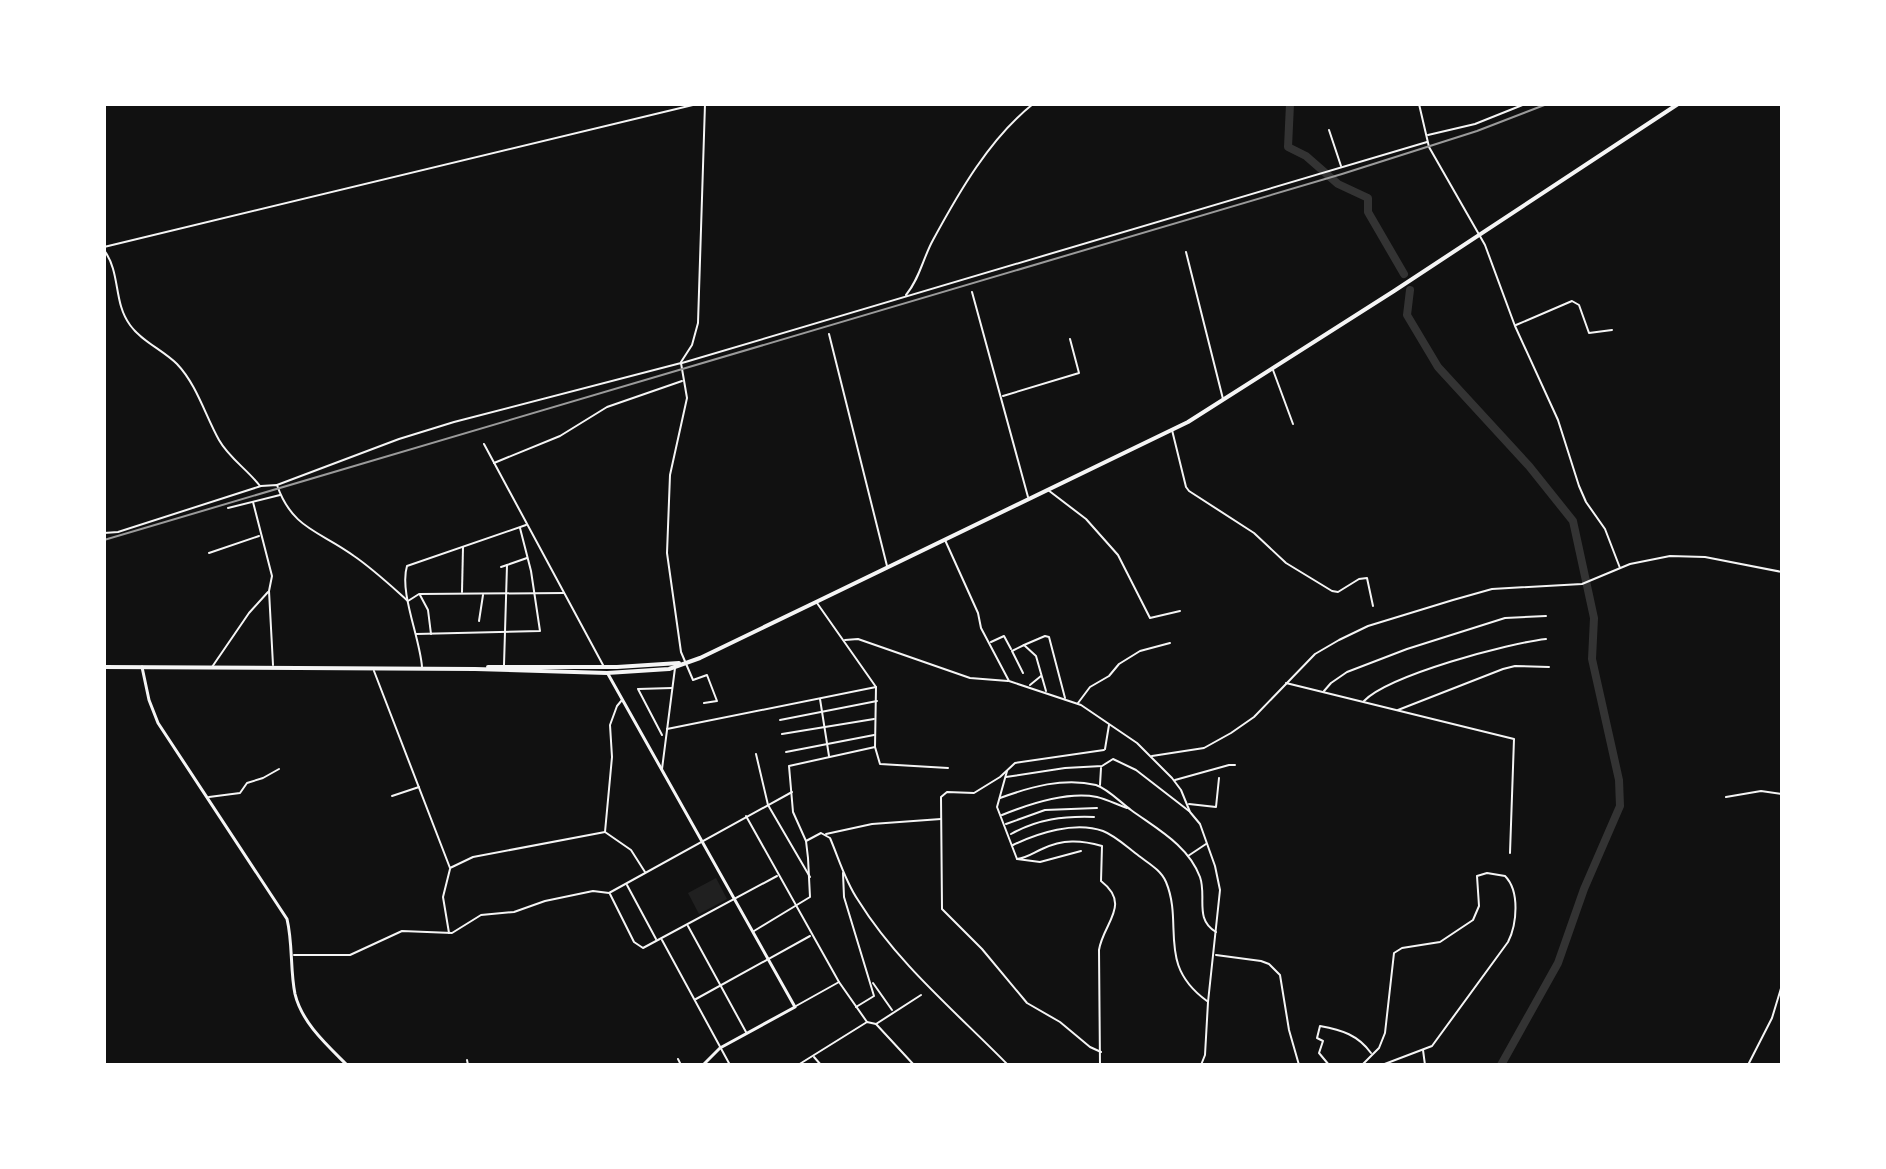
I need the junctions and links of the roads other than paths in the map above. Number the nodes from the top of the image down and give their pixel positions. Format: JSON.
{"nodes":[{"id":1,"x":697,"y":104,"type":"edge"},
{"id":2,"x":705,"y":104,"type":"edge"},
{"id":3,"x":1033,"y":104,"type":"edge"},
{"id":4,"x":1419,"y":104,"type":"edge"},
{"id":5,"x":1525,"y":104,"type":"edge"},
{"id":6,"x":1678,"y":104,"type":"edge"},
{"id":7,"x":1742,"y":104,"type":"edge"},
{"id":8,"x":1754,"y":104,"type":"edge"},
{"id":9,"x":1329,"y":130,"type":"dead end"},
{"id":10,"x":1426,"y":136,"type":"junction"},
{"id":11,"x":1427,"y":142,"type":"junction"},
{"id":12,"x":1341,"y":167,"type":"junction"},
{"id":13,"x":1479,"y":235,"type":"junction"},
{"id":14,"x":104,"y":248,"type":"edge"},
{"id":15,"x":1186,"y":252,"type":"dead end"},
{"id":16,"x":972,"y":292,"type":"dead end"},
{"id":17,"x":905,"y":296,"type":"junction"},
{"id":18,"x":1515,"y":326,"type":"junction"},
{"id":19,"x":1612,"y":330,"type":"dead end"},
{"id":20,"x":829,"y":334,"type":"dead end"},
{"id":21,"x":1070,"y":339,"type":"dead end"},
{"id":22,"x":681,"y":363,"type":"junction"},
{"id":23,"x":1273,"y":369,"type":"junction"},
{"id":24,"x":683,"y":380,"type":"junction"},
{"id":25,"x":1001,"y":396,"type":"junction"},
{"id":26,"x":1224,"y":400,"type":"junction"},
{"id":27,"x":1293,"y":424,"type":"dead end"},
{"id":28,"x":1172,"y":430,"type":"junction"},
{"id":29,"x":484,"y":444,"type":"dead end"},
{"id":30,"x":493,"y":464,"type":"junction"},
{"id":31,"x":277,"y":485,"type":"junction"},
{"id":32,"x":261,"y":486,"type":"junction"},
{"id":33,"x":1047,"y":489,"type":"junction"},
{"id":34,"x":281,"y":495,"type":"junction"},
{"id":35,"x":1029,"y":498,"type":"junction"},
{"id":36,"x":253,"y":502,"type":"junction"},
{"id":37,"x":228,"y":508,"type":"dead end"},
{"id":38,"x":526,"y":524,"type":"junction"},
{"id":39,"x":520,"y":528,"type":"junction"},
{"id":40,"x":104,"y":533,"type":"edge"},
{"id":41,"x":260,"y":536,"type":"junction"},
{"id":42,"x":944,"y":539,"type":"junction"},
{"id":43,"x":463,"y":545,"type":"junction"},
{"id":44,"x":209,"y":553,"type":"dead end"},
{"id":45,"x":528,"y":557,"type":"junction"},
{"id":46,"x":507,"y":565,"type":"junction"},
{"id":47,"x":501,"y":567,"type":"dead end"},
{"id":48,"x":887,"y":567,"type":"junction"},
{"id":49,"x":1621,"y":569,"type":"junction"},
{"id":50,"x":1782,"y":572,"type":"edge"},
{"id":51,"x":269,"y":591,"type":"junction"},
{"id":52,"x":564,"y":593,"type":"junction"},
{"id":53,"x":419,"y":594,"type":"junction"},
{"id":54,"x":462,"y":594,"type":"junction"},
{"id":55,"x":483,"y":594,"type":"junction"},
{"id":56,"x":507,"y":594,"type":"junction"},
{"id":57,"x":534,"y":594,"type":"junction"},
{"id":58,"x":408,"y":601,"type":"junction"},
{"id":59,"x":816,"y":602,"type":"junction"},
{"id":60,"x":1373,"y":606,"type":"dead end"},
{"id":61,"x":1180,"y":611,"type":"dead end"},
{"id":62,"x":1546,"y":616,"type":"dead end"},
{"id":63,"x":479,"y":621,"type":"dead end"},
{"id":64,"x":416,"y":634,"type":"junction"},
{"id":65,"x":431,"y":634,"type":"junction"},
{"id":66,"x":505,"y":634,"type":"junction"},
{"id":67,"x":1546,"y":639,"type":"dead end"},
{"id":68,"x":844,"y":640,"type":"junction"},
{"id":69,"x":989,"y":643,"type":"junction"},
{"id":70,"x":1170,"y":643,"type":"dead end"},
{"id":71,"x":1024,"y":645,"type":"junction"},
{"id":72,"x":1012,"y":651,"type":"junction"},
{"id":73,"x":686,"y":663,"type":"junction"},
{"id":74,"x":504,"y":666,"type":"junction"},
{"id":75,"x":104,"y":667,"type":"edge"},
{"id":76,"x":142,"y":667,"type":"junction"},
{"id":77,"x":211,"y":667,"type":"junction"},
{"id":78,"x":675,"y":667,"type":"junction"},
{"id":79,"x":1549,"y":667,"type":"dead end"},
{"id":80,"x":273,"y":668,"type":"junction"},
{"id":81,"x":373,"y":668,"type":"junction"},
{"id":82,"x":422,"y":668,"type":"junction"},
{"id":83,"x":475,"y":669,"type":"junction"},
{"id":84,"x":606,"y":670,"type":"junction"},
{"id":85,"x":1023,"y":673,"type":"dead end"},
{"id":86,"x":1042,"y":675,"type":"junction"},
{"id":87,"x":1009,"y":681,"type":"junction"},
{"id":88,"x":1285,"y":683,"type":"junction"},
{"id":89,"x":876,"y":687,"type":"junction"},
{"id":90,"x":1028,"y":687,"type":"junction"},
{"id":91,"x":672,"y":688,"type":"junction"},
{"id":92,"x":1047,"y":692,"type":"junction"},
{"id":93,"x":1324,"y":693,"type":"junction"},
{"id":94,"x":622,"y":699,"type":"junction"},
{"id":95,"x":820,"y":699,"type":"junction"},
{"id":96,"x":1065,"y":699,"type":"junction"},
{"id":97,"x":878,"y":701,"type":"junction"},
{"id":98,"x":704,"y":703,"type":"dead end"},
{"id":99,"x":1362,"y":703,"type":"junction"},
{"id":100,"x":1078,"y":704,"type":"junction"},
{"id":101,"x":1397,"y":711,"type":"junction"},
{"id":102,"x":822,"y":713,"type":"junction"},
{"id":103,"x":875,"y":719,"type":"junction"},
{"id":104,"x":780,"y":720,"type":"dead end"},
{"id":105,"x":1109,"y":725,"type":"junction"},
{"id":106,"x":824,"y":727,"type":"junction"},
{"id":107,"x":667,"y":729,"type":"junction"},
{"id":108,"x":782,"y":734,"type":"dead end"},
{"id":109,"x":875,"y":734,"type":"junction"},
{"id":110,"x":662,"y":735,"type":"dead end"},
{"id":111,"x":826,"y":743,"type":"junction"},
{"id":112,"x":875,"y":747,"type":"junction"},
{"id":113,"x":786,"y":752,"type":"dead end"},
{"id":114,"x":756,"y":754,"type":"dead end"},
{"id":115,"x":1152,"y":756,"type":"junction"},
{"id":116,"x":829,"y":757,"type":"junction"},
{"id":117,"x":1235,"y":765,"type":"dead end"},
{"id":118,"x":1102,"y":766,"type":"junction"},
{"id":119,"x":948,"y":768,"type":"dead end"},
{"id":120,"x":279,"y":769,"type":"dead end"},
{"id":121,"x":1007,"y":769,"type":"junction"},
{"id":122,"x":662,"y":770,"type":"junction"},
{"id":123,"x":1006,"y":777,"type":"junction"},
{"id":124,"x":1219,"y":778,"type":"dead end"},
{"id":125,"x":1174,"y":781,"type":"junction"},
{"id":126,"x":420,"y":786,"type":"junction"},
{"id":127,"x":1100,"y":786,"type":"junction"},
{"id":128,"x":792,"y":792,"type":"junction"},
{"id":129,"x":1782,"y":794,"type":"edge"},
{"id":130,"x":392,"y":796,"type":"dead end"},
{"id":131,"x":208,"y":797,"type":"junction"},
{"id":132,"x":1726,"y":797,"type":"dead end"},
{"id":133,"x":1000,"y":798,"type":"junction"},
{"id":134,"x":1188,"y":804,"type":"junction"},
{"id":135,"x":768,"y":805,"type":"junction"},
{"id":136,"x":1097,"y":808,"type":"dead end"},
{"id":137,"x":1132,"y":810,"type":"junction"},
{"id":138,"x":1190,"y":812,"type":"junction"},
{"id":139,"x":1002,"y":815,"type":"junction"},
{"id":140,"x":746,"y":816,"type":"junction"},
{"id":141,"x":1094,"y":817,"type":"dead end"},
{"id":142,"x":942,"y":819,"type":"junction"},
{"id":143,"x":1006,"y":824,"type":"junction"},
{"id":144,"x":605,"y":832,"type":"junction"},
{"id":145,"x":826,"y":834,"type":"junction"},
{"id":146,"x":1010,"y":835,"type":"junction"},
{"id":147,"x":702,"y":841,"type":"junction"},
{"id":148,"x":806,"y":841,"type":"junction"},
{"id":149,"x":1207,"y":844,"type":"junction"},
{"id":150,"x":1013,"y":845,"type":"junction"},
{"id":151,"x":1081,"y":851,"type":"dead end"},
{"id":152,"x":1510,"y":853,"type":"dead end"},
{"id":153,"x":1188,"y":856,"type":"junction"},
{"id":154,"x":1017,"y":859,"type":"junction"},
{"id":155,"x":450,"y":868,"type":"junction"},
{"id":156,"x":843,"y":872,"type":"junction"},
{"id":157,"x":646,"y":873,"type":"junction"},
{"id":158,"x":778,"y":875,"type":"junction"},
{"id":159,"x":810,"y":878,"type":"junction"},
{"id":160,"x":626,"y":884,"type":"junction"},
{"id":161,"x":849,"y":884,"type":"junction"},
{"id":162,"x":842,"y":888,"type":"junction"},
{"id":163,"x":609,"y":893,"type":"junction"},
{"id":164,"x":735,"y":899,"type":"junction"},
{"id":165,"x":796,"y":906,"type":"junction"},
{"id":166,"x":687,"y":925,"type":"junction"},
{"id":167,"x":753,"y":931,"type":"junction"},
{"id":168,"x":449,"y":933,"type":"junction"},
{"id":169,"x":1217,"y":933,"type":"junction"},
{"id":170,"x":812,"y":935,"type":"junction"},
{"id":171,"x":661,"y":939,"type":"junction"},
{"id":172,"x":657,"y":941,"type":"junction"},
{"id":173,"x":292,"y":955,"type":"junction"},
{"id":174,"x":1214,"y":955,"type":"junction"},
{"id":175,"x":769,"y":960,"type":"junction"},
{"id":176,"x":870,"y":979,"type":"junction"},
{"id":177,"x":839,"y":982,"type":"junction"},
{"id":178,"x":1782,"y":985,"type":"edge"},
{"id":179,"x":721,"y":986,"type":"junction"},
{"id":180,"x":921,"y":995,"type":"dead end"},
{"id":181,"x":695,"y":999,"type":"junction"},
{"id":182,"x":1208,"y":1002,"type":"junction"},
{"id":183,"x":795,"y":1007,"type":"junction"},
{"id":184,"x":855,"y":1008,"type":"junction"},
{"id":185,"x":893,"y":1012,"type":"junction"},
{"id":186,"x":867,"y":1022,"type":"junction"},
{"id":187,"x":876,"y":1024,"type":"junction"},
{"id":188,"x":747,"y":1033,"type":"junction"},
{"id":189,"x":720,"y":1048,"type":"junction"},
{"id":190,"x":1423,"y":1049,"type":"junction"},
{"id":191,"x":1101,"y":1052,"type":"junction"},
{"id":192,"x":1372,"y":1054,"type":"junction"},
{"id":193,"x":813,"y":1056,"type":"junction"},
{"id":194,"x":678,"y":1059,"type":"dead end"},
{"id":195,"x":467,"y":1060,"type":"dead end"},
{"id":196,"x":347,"y":1065,"type":"edge"},
{"id":197,"x":468,"y":1065,"type":"edge"},
{"id":198,"x":681,"y":1065,"type":"edge"},
{"id":199,"x":703,"y":1065,"type":"edge"},
{"id":200,"x":730,"y":1065,"type":"edge"},
{"id":201,"x":798,"y":1065,"type":"edge"},
{"id":202,"x":821,"y":1065,"type":"edge"},
{"id":203,"x":914,"y":1065,"type":"edge"},
{"id":204,"x":1008,"y":1065,"type":"edge"},
{"id":205,"x":1100,"y":1065,"type":"edge"},
{"id":206,"x":1201,"y":1065,"type":"edge"},
{"id":207,"x":1299,"y":1065,"type":"edge"},
{"id":208,"x":1329,"y":1065,"type":"edge"},
{"id":209,"x":1362,"y":1065,"type":"edge"},
{"id":210,"x":1382,"y":1065,"type":"edge"},
{"id":211,"x":1425,"y":1065,"type":"edge"},
{"id":212,"x":1748,"y":1065,"type":"edge"}],
"edges":[{"from":1,"to":14,"type":"street"},
{"from":2,"to":22,"type":"street"},
{"from":3,"to":17,"type":"street"},
{"from":4,"to":10,"type":"street"},
{"from":5,"to":10,"type":"street"},
{"from":6,"to":13,"type":"main road"},
{"from":7,"to":8,"type":"street"},
{"from":9,"to":12,"type":"street"},
{"from":10,"to":11,"type":"street"},
{"from":11,"to":12,"type":"street"},
{"from":11,"to":13,"type":"street"},
{"from":12,"to":17,"type":"street"},
{"from":13,"to":18,"type":"street"},
{"from":13,"to":23,"type":"main road"},
{"from":14,"to":32,"type":"street"},
{"from":15,"to":26,"type":"street"},
{"from":16,"to":25,"type":"street"},
{"from":17,"to":22,"type":"street"},
{"from":18,"to":19,"type":"street"},
{"from":18,"to":49,"type":"street"},
{"from":20,"to":48,"type":"street"},
{"from":21,"to":25,"type":"street"},
{"from":22,"to":24,"type":"street"},
{"from":22,"to":31,"type":"street"},
{"from":23,"to":26,"type":"main road"},
{"from":23,"to":27,"type":"street"},
{"from":24,"to":30,"type":"street"},
{"from":24,"to":73,"type":"street"},
{"from":25,"to":35,"type":"street"},
{"from":26,"to":28,"type":"main road"},
{"from":28,"to":33,"type":"main road"},
{"from":28,"to":60,"type":"street"},
{"from":29,"to":30,"type":"street"},
{"from":30,"to":38,"type":"street"},
{"from":31,"to":32,"type":"street"},
{"from":31,"to":34,"type":"street"},
{"from":32,"to":40,"type":"street"},
{"from":33,"to":35,"type":"main road"},
{"from":33,"to":61,"type":"street"},
{"from":34,"to":36,"type":"street"},
{"from":34,"to":58,"type":"street"},
{"from":35,"to":42,"type":"main road"},
{"from":36,"to":37,"type":"street"},
{"from":36,"to":41,"type":"street"},
{"from":38,"to":39,"type":"street"},
{"from":38,"to":52,"type":"street"},
{"from":39,"to":43,"type":"street"},
{"from":39,"to":45,"type":"street"},
{"from":41,"to":44,"type":"street"},
{"from":41,"to":51,"type":"street"},
{"from":42,"to":48,"type":"main road"},
{"from":42,"to":69,"type":"street"},
{"from":43,"to":54,"type":"street"},
{"from":43,"to":58,"type":"street"},
{"from":45,"to":46,"type":"street"},
{"from":45,"to":57,"type":"street"},
{"from":46,"to":47,"type":"street"},
{"from":46,"to":56,"type":"street"},
{"from":48,"to":59,"type":"main road"},
{"from":49,"to":50,"type":"street"},
{"from":49,"to":88,"type":"street"},
{"from":51,"to":77,"type":"street"},
{"from":51,"to":80,"type":"street"},
{"from":52,"to":57,"type":"street"},
{"from":52,"to":84,"type":"street"},
{"from":53,"to":54,"type":"street"},
{"from":53,"to":58,"type":"street"},
{"from":53,"to":65,"type":"street"},
{"from":54,"to":55,"type":"street"},
{"from":55,"to":56,"type":"street"},
{"from":55,"to":63,"type":"street"},
{"from":56,"to":57,"type":"street"},
{"from":56,"to":66,"type":"street"},
{"from":57,"to":66,"type":"street"},
{"from":58,"to":64,"type":"street"},
{"from":59,"to":68,"type":"street"},
{"from":59,"to":73,"type":"main road"},
{"from":62,"to":93,"type":"street"},
{"from":64,"to":65,"type":"street"},
{"from":64,"to":82,"type":"street"},
{"from":65,"to":66,"type":"street"},
{"from":66,"to":74,"type":"street"},
{"from":67,"to":99,"type":"street"},
{"from":68,"to":87,"type":"street"},
{"from":68,"to":89,"type":"street"},
{"from":69,"to":72,"type":"street"},
{"from":69,"to":87,"type":"street"},
{"from":70,"to":100,"type":"street"},
{"from":71,"to":72,"type":"street"},
{"from":71,"to":86,"type":"street"},
{"from":71,"to":96,"type":"street"},
{"from":72,"to":85,"type":"street"},
{"from":73,"to":78,"type":"main road"},
{"from":73,"to":84,"type":"main road"},
{"from":73,"to":98,"type":"street"},
{"from":74,"to":83,"type":"main road"},
{"from":74,"to":84,"type":"main road"},
{"from":75,"to":76,"type":"main road"},
{"from":76,"to":77,"type":"main road"},
{"from":76,"to":131,"type":"main road"},
{"from":77,"to":80,"type":"main road"},
{"from":78,"to":84,"type":"main road"},
{"from":78,"to":91,"type":"street"},
{"from":79,"to":101,"type":"street"},
{"from":80,"to":81,"type":"main road"},
{"from":81,"to":82,"type":"main road"},
{"from":81,"to":126,"type":"street"},
{"from":82,"to":83,"type":"main road"},
{"from":83,"to":84,"type":"main road"},
{"from":84,"to":94,"type":"main road"},
{"from":86,"to":90,"type":"street"},
{"from":86,"to":92,"type":"street"},
{"from":87,"to":90,"type":"street"},
{"from":88,"to":93,"type":"street"},
{"from":88,"to":115,"type":"street"},
{"from":89,"to":95,"type":"street"},
{"from":89,"to":97,"type":"street"},
{"from":90,"to":92,"type":"street"},
{"from":91,"to":107,"type":"street"},
{"from":91,"to":110,"type":"street"},
{"from":92,"to":96,"type":"street"},
{"from":93,"to":99,"type":"street"},
{"from":94,"to":122,"type":"main road"},
{"from":94,"to":144,"type":"street"},
{"from":95,"to":102,"type":"street"},
{"from":95,"to":107,"type":"street"},
{"from":96,"to":100,"type":"street"},
{"from":97,"to":102,"type":"street"},
{"from":97,"to":103,"type":"street"},
{"from":99,"to":101,"type":"street"},
{"from":100,"to":105,"type":"street"},
{"from":101,"to":152,"type":"street"},
{"from":102,"to":104,"type":"street"},
{"from":102,"to":106,"type":"street"},
{"from":103,"to":106,"type":"street"},
{"from":103,"to":109,"type":"street"},
{"from":105,"to":115,"type":"street"},
{"from":105,"to":121,"type":"street"},
{"from":106,"to":108,"type":"street"},
{"from":106,"to":111,"type":"street"},
{"from":107,"to":122,"type":"street"},
{"from":109,"to":111,"type":"street"},
{"from":109,"to":112,"type":"street"},
{"from":111,"to":113,"type":"street"},
{"from":111,"to":116,"type":"street"},
{"from":112,"to":116,"type":"street"},
{"from":112,"to":119,"type":"street"},
{"from":114,"to":135,"type":"street"},
{"from":115,"to":125,"type":"street"},
{"from":116,"to":128,"type":"street"},
{"from":117,"to":125,"type":"street"},
{"from":118,"to":123,"type":"street"},
{"from":118,"to":127,"type":"street"},
{"from":118,"to":138,"type":"street"},
{"from":120,"to":131,"type":"street"},
{"from":121,"to":123,"type":"street"},
{"from":121,"to":142,"type":"street"},
{"from":122,"to":147,"type":"main road"},
{"from":123,"to":133,"type":"street"},
{"from":124,"to":134,"type":"street"},
{"from":125,"to":134,"type":"street"},
{"from":126,"to":130,"type":"street"},
{"from":126,"to":155,"type":"street"},
{"from":127,"to":133,"type":"street"},
{"from":127,"to":137,"type":"street"},
{"from":128,"to":135,"type":"street"},
{"from":128,"to":148,"type":"street"},
{"from":129,"to":132,"type":"street"},
{"from":131,"to":173,"type":"main road"},
{"from":133,"to":139,"type":"street"},
{"from":134,"to":138,"type":"street"},
{"from":135,"to":140,"type":"street"},
{"from":135,"to":159,"type":"street"},
{"from":136,"to":143,"type":"street"},
{"from":137,"to":139,"type":"street"},
{"from":137,"to":153,"type":"street"},
{"from":138,"to":149,"type":"street"},
{"from":139,"to":143,"type":"street"},
{"from":140,"to":147,"type":"street"},
{"from":140,"to":158,"type":"street"},
{"from":141,"to":146,"type":"street"},
{"from":142,"to":145,"type":"street"},
{"from":142,"to":191,"type":"street"},
{"from":143,"to":146,"type":"street"},
{"from":144,"to":155,"type":"street"},
{"from":144,"to":157,"type":"street"},
{"from":145,"to":148,"type":"street"},
{"from":145,"to":156,"type":"street"},
{"from":146,"to":150,"type":"street"},
{"from":147,"to":157,"type":"street"},
{"from":147,"to":164,"type":"main road"},
{"from":148,"to":159,"type":"street"},
{"from":149,"to":153,"type":"street"},
{"from":149,"to":169,"type":"street"},
{"from":150,"to":154,"type":"street"},
{"from":150,"to":182,"type":"street"},
{"from":151,"to":154,"type":"street"},
{"from":153,"to":169,"type":"street"},
{"from":154,"to":191,"type":"street"},
{"from":155,"to":168,"type":"street"},
{"from":156,"to":161,"type":"street"},
{"from":156,"to":162,"type":"street"},
{"from":157,"to":160,"type":"street"},
{"from":158,"to":164,"type":"street"},
{"from":158,"to":165,"type":"street"},
{"from":159,"to":165,"type":"street"},
{"from":160,"to":163,"type":"street"},
{"from":160,"to":172,"type":"street"},
{"from":161,"to":162,"type":"street"},
{"from":161,"to":204,"type":"street"},
{"from":162,"to":176,"type":"street"},
{"from":163,"to":168,"type":"street"},
{"from":163,"to":172,"type":"street"},
{"from":164,"to":166,"type":"street"},
{"from":164,"to":167,"type":"main road"},
{"from":165,"to":167,"type":"street"},
{"from":165,"to":170,"type":"street"},
{"from":166,"to":171,"type":"street"},
{"from":166,"to":179,"type":"street"},
{"from":167,"to":175,"type":"main road"},
{"from":168,"to":173,"type":"street"},
{"from":169,"to":174,"type":"street"},
{"from":170,"to":175,"type":"street"},
{"from":170,"to":177,"type":"street"},
{"from":171,"to":172,"type":"street"},
{"from":171,"to":181,"type":"street"},
{"from":173,"to":196,"type":"main road"},
{"from":174,"to":182,"type":"street"},
{"from":174,"to":207,"type":"street"},
{"from":175,"to":179,"type":"street"},
{"from":175,"to":183,"type":"main road"},
{"from":176,"to":184,"type":"street"},
{"from":176,"to":185,"type":"street"},
{"from":177,"to":183,"type":"street"},
{"from":177,"to":184,"type":"street"},
{"from":178,"to":212,"type":"street"},
{"from":179,"to":181,"type":"street"},
{"from":179,"to":188,"type":"street"},
{"from":180,"to":185,"type":"street"},
{"from":181,"to":189,"type":"street"},
{"from":182,"to":206,"type":"street"},
{"from":183,"to":188,"type":"main road"},
{"from":184,"to":186,"type":"street"},
{"from":185,"to":187,"type":"street"},
{"from":186,"to":187,"type":"street"},
{"from":186,"to":193,"type":"street"},
{"from":187,"to":203,"type":"street"},
{"from":188,"to":189,"type":"main road"},
{"from":189,"to":199,"type":"main road"},
{"from":189,"to":200,"type":"street"},
{"from":190,"to":192,"type":"street"},
{"from":190,"to":210,"type":"street"},
{"from":190,"to":211,"type":"street"},
{"from":191,"to":205,"type":"street"},
{"from":192,"to":208,"type":"street"},
{"from":192,"to":209,"type":"street"},
{"from":193,"to":201,"type":"street"},
{"from":193,"to":202,"type":"street"},
{"from":194,"to":198,"type":"street"},
{"from":195,"to":197,"type":"street"}]}
